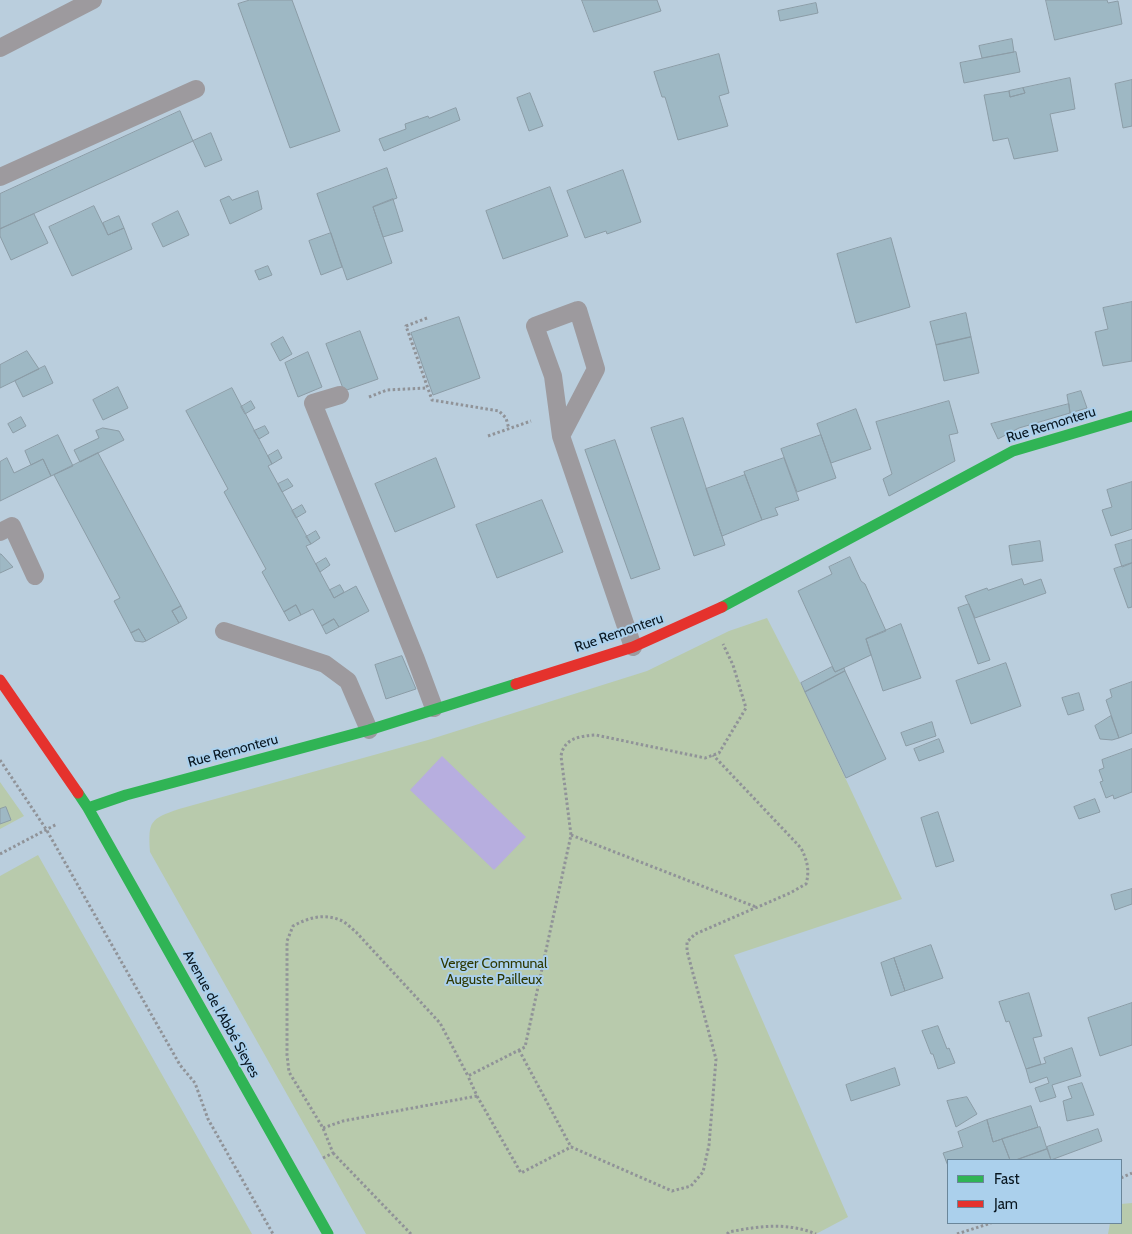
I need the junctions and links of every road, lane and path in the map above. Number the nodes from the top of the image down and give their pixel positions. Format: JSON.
{"nodes":[{"id":1,"x":93,"y":0,"type":"edge"},
{"id":2,"x":0,"y":48,"type":"edge"},
{"id":3,"x":196,"y":88,"type":"dead end"},
{"id":4,"x":0,"y":177,"type":"edge"},
{"id":5,"x":427,"y":318,"type":"dead end"},
{"id":6,"x":427,"y":388,"type":"junction"},
{"id":7,"x":340,"y":395,"type":"dead end"},
{"id":8,"x":363,"y":399,"type":"dead end"},
{"id":9,"x":1132,"y":416,"type":"edge"},
{"id":10,"x":559,"y":418,"type":"junction"},
{"id":11,"x":509,"y":428,"type":"junction"},
{"id":12,"x":488,"y":436,"type":"dead end"},
{"id":13,"x":561,"y":436,"type":"junction"},
{"id":14,"x":0,"y":532,"type":"edge"},
{"id":15,"x":35,"y":576,"type":"dead end"},
{"id":16,"x":709,"y":614,"type":"junction"},
{"id":17,"x":224,"y":631,"type":"dead end"},
{"id":18,"x":633,"y":647,"type":"junction"},
{"id":19,"x":0,"y":680,"type":"edge"},
{"id":20,"x":434,"y":708,"type":"junction"},
{"id":21,"x":369,"y":730,"type":"junction"},
{"id":22,"x":712,"y":755,"type":"junction"},
{"id":23,"x":0,"y":760,"type":"edge"},
{"id":24,"x":88,"y":808,"type":"junction"},
{"id":25,"x":46,"y":829,"type":"junction"},
{"id":26,"x":571,"y":835,"type":"junction"},
{"id":27,"x":0,"y":854,"type":"edge"},
{"id":28,"x":756,"y":907,"type":"junction"},
{"id":29,"x":519,"y":1050,"type":"junction"},
{"id":30,"x":468,"y":1076,"type":"junction"},
{"id":31,"x":477,"y":1096,"type":"junction"},
{"id":32,"x":323,"y":1128,"type":"junction"},
{"id":33,"x":571,"y":1147,"type":"junction"},
{"id":34,"x":333,"y":1153,"type":"junction"},
{"id":35,"x":293,"y":1172,"type":"junction"},
{"id":36,"x":988,"y":1224,"type":"edge"},
{"id":37,"x":273,"y":1234,"type":"edge"},
{"id":38,"x":328,"y":1234,"type":"edge"},
{"id":39,"x":411,"y":1234,"type":"edge"},
{"id":40,"x":727,"y":1234,"type":"edge"},
{"id":41,"x":816,"y":1234,"type":"edge"},
{"id":42,"x":957,"y":1234,"type":"edge"}],
"edges":[{"from":1,"to":2,"type":"lane"},
{"from":3,"to":4,"type":"lane"},
{"from":5,"to":6,"type":"path"},
{"from":6,"to":8,"type":"path"},
{"from":6,"to":11,"type":"path"},
{"from":7,"to":20,"type":"lane"},
{"from":9,"to":16,"type":"street","name":"Rue Remonteru"},
{"from":10,"to":11,"type":"path"},
{"from":10,"to":13,"type":"lane"},
{"from":10,"to":13,"type":"lane"},
{"from":11,"to":12,"type":"path"},
{"from":13,"to":18,"type":"lane"},
{"from":14,"to":15,"type":"lane"},
{"from":16,"to":18,"type":"street","name":"Rue Remonteru"},
{"from":16,"to":22,"type":"path"},
{"from":17,"to":21,"type":"lane"},
{"from":18,"to":20,"type":"street","name":"Rue Remonteru"},
{"from":19,"to":24,"type":"street","name":"Avenue de l'Abbé Sieyes"},
{"from":20,"to":21,"type":"street","name":"Rue Remonteru"},
{"from":21,"to":24,"type":"street","name":"Rue Remonteru"},
{"from":22,"to":26,"type":"path"},
{"from":22,"to":28,"type":"path"},
{"from":23,"to":25,"type":"path"},
{"from":24,"to":35,"type":"street","name":"Avenue de l'Abbé Sieyes"},
{"from":25,"to":27,"type":"path"},
{"from":25,"to":37,"type":"path"},
{"from":26,"to":28,"type":"path"},
{"from":26,"to":29,"type":"path"},
{"from":28,"to":33,"type":"path"},
{"from":29,"to":30,"type":"path"},
{"from":29,"to":33,"type":"path"},
{"from":30,"to":31,"type":"path"},
{"from":30,"to":32,"type":"path"},
{"from":31,"to":32,"type":"path"},
{"from":31,"to":33,"type":"path"},
{"from":32,"to":34,"type":"path"},
{"from":34,"to":35,"type":"path"},
{"from":34,"to":39,"type":"path"},
{"from":35,"to":38,"type":"street","name":"Avenue de l'Abbé Sieyes"},
{"from":36,"to":42,"type":"path"},
{"from":40,"to":41,"type":"path"}]}
